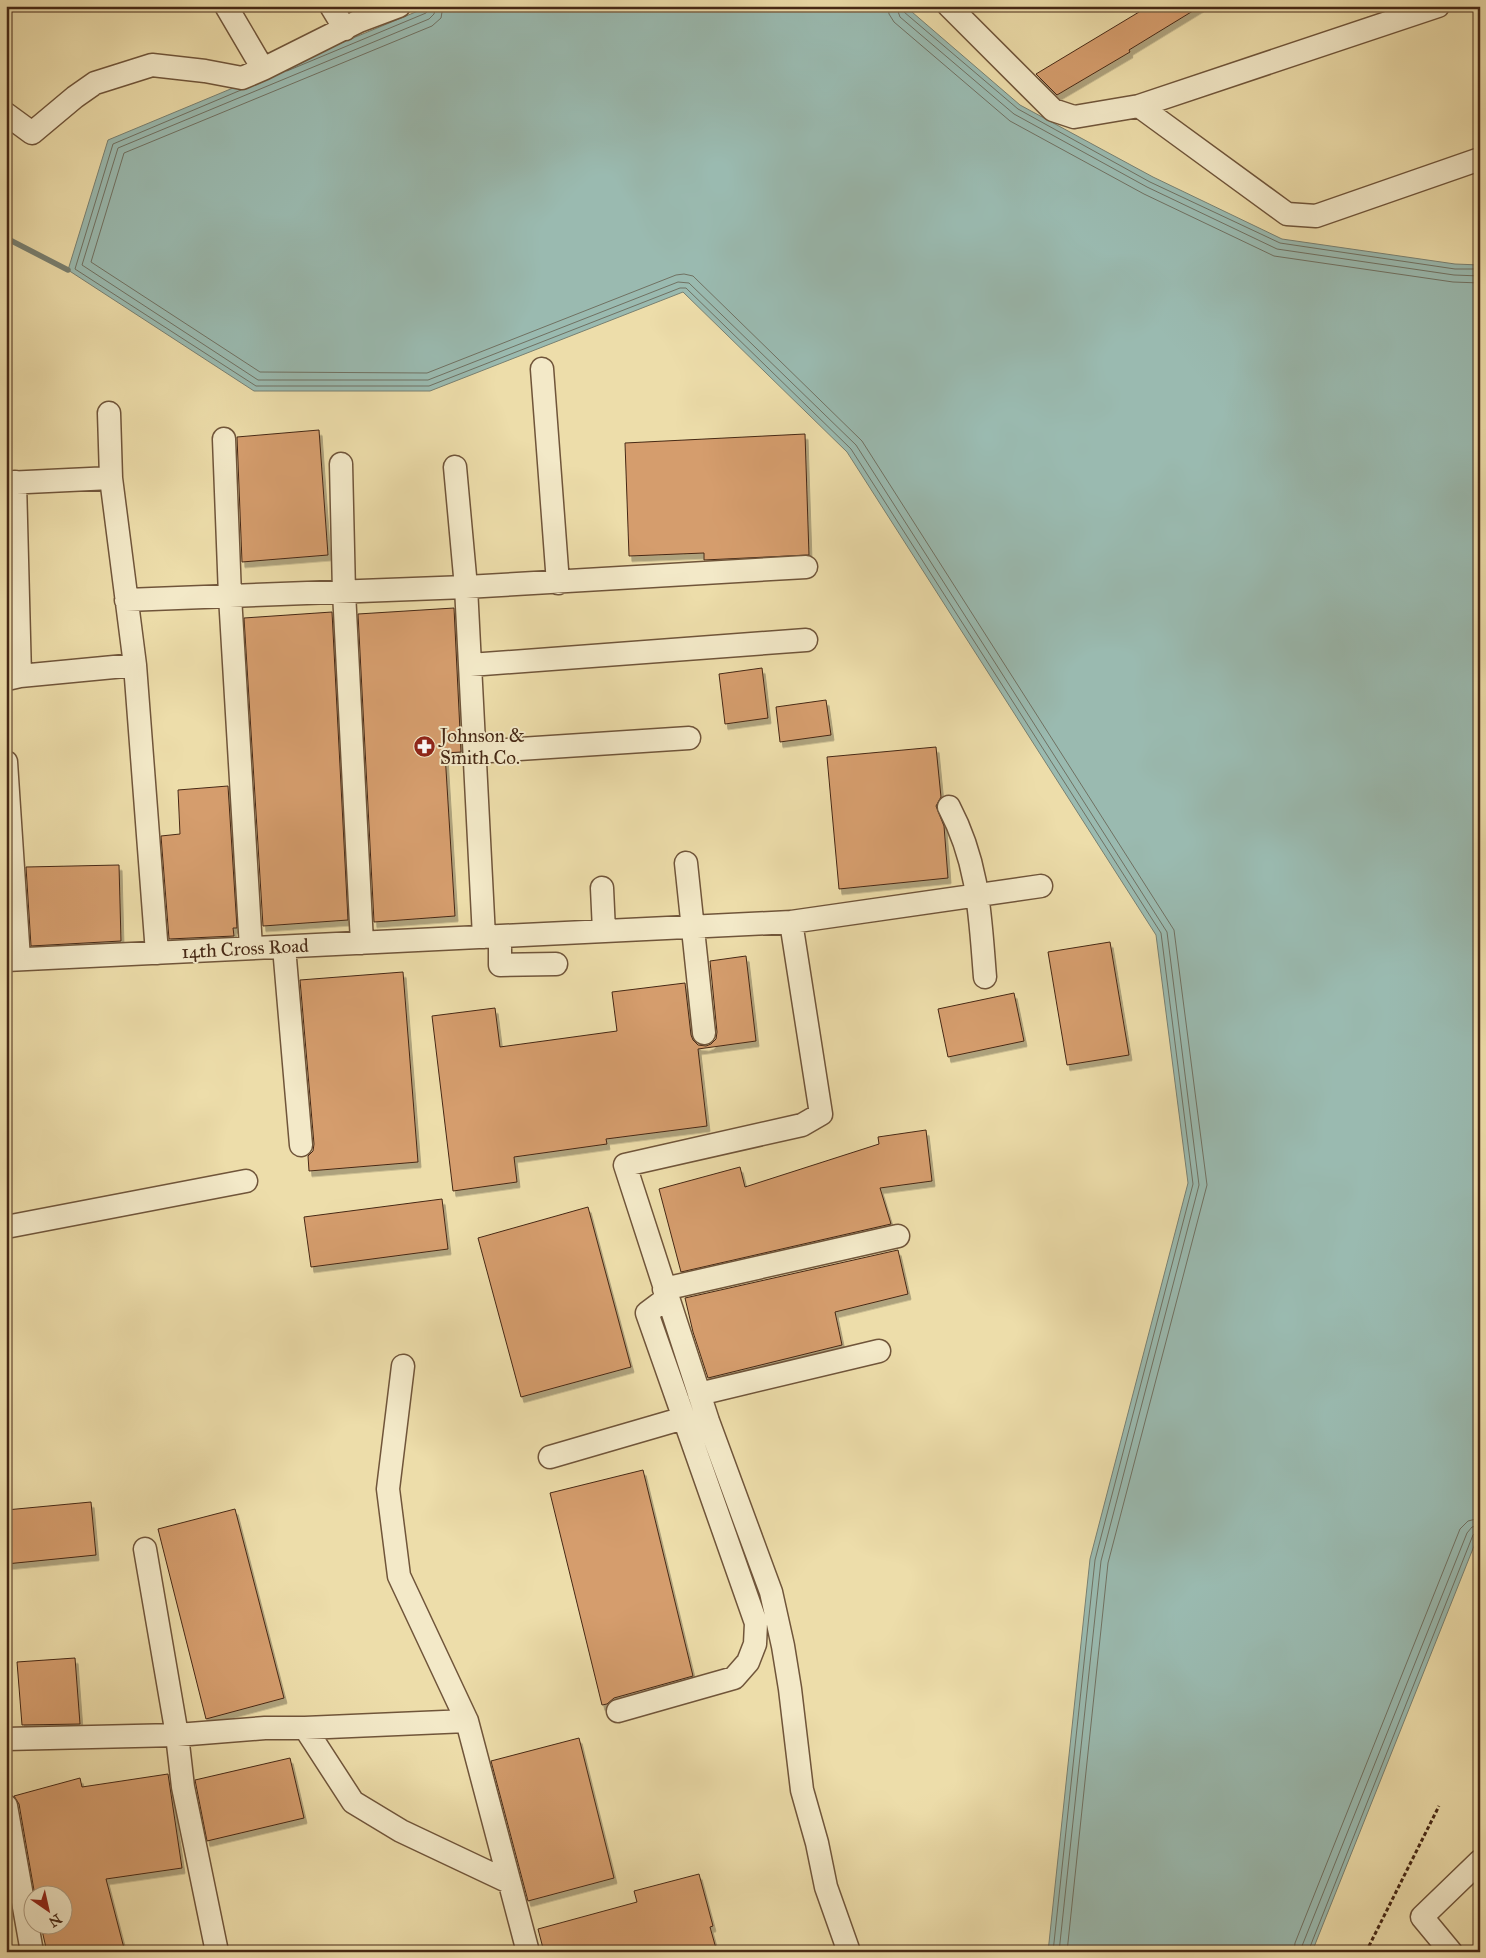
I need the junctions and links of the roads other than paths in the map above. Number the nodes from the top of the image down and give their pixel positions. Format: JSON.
{"nodes":[{"id":1,"x":226,"y":6,"type":"edge"},
{"id":2,"x":331,"y":6,"type":"edge"},
{"id":3,"x":399,"y":6,"type":"edge"},
{"id":4,"x":949,"y":6,"type":"edge"},
{"id":5,"x":1438,"y":6,"type":"edge"},
{"id":6,"x":345,"y":29,"type":"junction"},
{"id":7,"x":264,"y":69,"type":"junction"},
{"id":8,"x":1139,"y":106,"type":"junction"},
{"id":9,"x":6,"y":114,"type":"edge"},
{"id":10,"x":1480,"y":159,"type":"edge"},
{"id":11,"x":542,"y":369,"type":"dead end"},
{"id":12,"x":109,"y":413,"type":"dead end"},
{"id":13,"x":224,"y":439,"type":"dead end"},
{"id":14,"x":341,"y":464,"type":"dead end"},
{"id":15,"x":455,"y":467,"type":"dead end"},
{"id":16,"x":111,"y":478,"type":"junction"},
{"id":17,"x":11,"y":482,"type":"edge"},
{"id":18,"x":806,"y":567,"type":"dead end"},
{"id":19,"x":558,"y":583,"type":"junction"},
{"id":20,"x":466,"y":587,"type":"junction"},
{"id":21,"x":344,"y":592,"type":"junction"},
{"id":22,"x":230,"y":596,"type":"junction"},
{"id":23,"x":126,"y":600,"type":"junction"},
{"id":24,"x":806,"y":640,"type":"dead end"},
{"id":25,"x":135,"y":665,"type":"junction"},
{"id":26,"x":470,"y":665,"type":"junction"},
{"id":27,"x":13,"y":678,"type":"edge"},
{"id":28,"x":689,"y":738,"type":"dead end"},
{"id":29,"x":475,"y":752,"type":"junction"},
{"id":30,"x":6,"y":762,"type":"edge"},
{"id":31,"x":949,"y":807,"type":"dead end"},
{"id":32,"x":686,"y":863,"type":"dead end"},
{"id":33,"x":1041,"y":886,"type":"dead end"},
{"id":34,"x":602,"y":888,"type":"dead end"},
{"id":35,"x":979,"y":895,"type":"junction"},
{"id":36,"x":791,"y":922,"type":"junction"},
{"id":37,"x":692,"y":927,"type":"junction"},
{"id":38,"x":604,"y":931,"type":"junction"},
{"id":39,"x":492,"y":936,"type":"junction"},
{"id":40,"x":362,"y":943,"type":"junction"},
{"id":41,"x":284,"y":947,"type":"junction"},
{"id":42,"x":251,"y":948,"type":"junction"},
{"id":43,"x":157,"y":953,"type":"junction"},
{"id":44,"x":13,"y":960,"type":"edge"},
{"id":45,"x":556,"y":964,"type":"dead end"},
{"id":46,"x":986,"y":978,"type":"dead end"},
{"id":47,"x":704,"y":1033,"type":"dead end"},
{"id":48,"x":301,"y":1145,"type":"dead end"},
{"id":49,"x":246,"y":1180,"type":"dead end"},
{"id":50,"x":6,"y":1227,"type":"edge"},
{"id":51,"x":898,"y":1236,"type":"dead end"},
{"id":52,"x":666,"y":1293,"type":"junction"},
{"id":53,"x":880,"y":1351,"type":"dead end"},
{"id":54,"x":403,"y":1366,"type":"dead end"},
{"id":55,"x":699,"y":1394,"type":"junction"},
{"id":56,"x":684,"y":1418,"type":"junction"},
{"id":57,"x":550,"y":1457,"type":"dead end"},
{"id":58,"x":146,"y":1549,"type":"dead end"},
{"id":59,"x":618,"y":1711,"type":"dead end"},
{"id":60,"x":467,"y":1721,"type":"junction"},
{"id":61,"x":305,"y":1728,"type":"junction"},
{"id":62,"x":177,"y":1735,"type":"junction"},
{"id":63,"x":6,"y":1738,"type":"edge"},
{"id":64,"x":6,"y":1806,"type":"edge"},
{"id":65,"x":1480,"y":1861,"type":"edge"},
{"id":66,"x":509,"y":1882,"type":"junction"},
{"id":67,"x":32,"y":1952,"type":"edge"},
{"id":68,"x":218,"y":1952,"type":"edge"},
{"id":69,"x":528,"y":1952,"type":"edge"},
{"id":70,"x":850,"y":1952,"type":"edge"},
{"id":71,"x":1451,"y":1952,"type":"edge"}],
"edges":[{"from":1,"to":7,"type":"street"},
{"from":2,"to":6,"type":"street"},
{"from":3,"to":6,"type":"street"},
{"from":4,"to":8,"type":"street"},
{"from":5,"to":8,"type":"street"},
{"from":6,"to":7,"type":"street"},
{"from":7,"to":9,"type":"street"},
{"from":8,"to":10,"type":"street"},
{"from":11,"to":19,"type":"street"},
{"from":12,"to":16,"type":"street"},
{"from":13,"to":22,"type":"street"},
{"from":14,"to":21,"type":"street"},
{"from":15,"to":20,"type":"street"},
{"from":16,"to":17,"type":"street"},
{"from":16,"to":23,"type":"street"},
{"from":17,"to":27,"type":"street"},
{"from":18,"to":19,"type":"street"},
{"from":19,"to":20,"type":"street"},
{"from":20,"to":21,"type":"street"},
{"from":20,"to":26,"type":"street"},
{"from":21,"to":22,"type":"street"},
{"from":21,"to":40,"type":"street"},
{"from":22,"to":23,"type":"street"},
{"from":22,"to":42,"type":"street"},
{"from":23,"to":25,"type":"street"},
{"from":24,"to":26,"type":"street"},
{"from":25,"to":27,"type":"street"},
{"from":25,"to":43,"type":"street"},
{"from":26,"to":29,"type":"street"},
{"from":28,"to":29,"type":"street"},
{"from":29,"to":39,"type":"street"},
{"from":30,"to":44,"type":"street"},
{"from":31,"to":35,"type":"street"},
{"from":32,"to":37,"type":"street"},
{"from":33,"to":35,"type":"street","name":"14th Cross Road"},
{"from":34,"to":38,"type":"street"},
{"from":35,"to":36,"type":"street","name":"14th Cross Road"},
{"from":35,"to":46,"type":"street"},
{"from":36,"to":37,"type":"street","name":"14th Cross Road"},
{"from":36,"to":52,"type":"street"},
{"from":37,"to":38,"type":"street","name":"14th Cross Road"},
{"from":37,"to":47,"type":"street"},
{"from":38,"to":39,"type":"street","name":"14th Cross Road"},
{"from":39,"to":40,"type":"street","name":"14th Cross Road"},
{"from":39,"to":45,"type":"street"},
{"from":40,"to":41,"type":"street","name":"14th Cross Road"},
{"from":41,"to":42,"type":"street","name":"14th Cross Road"},
{"from":41,"to":48,"type":"street"},
{"from":42,"to":43,"type":"street","name":"14th Cross Road"},
{"from":43,"to":44,"type":"street","name":"14th Cross Road"},
{"from":49,"to":50,"type":"street"},
{"from":51,"to":52,"type":"street"},
{"from":52,"to":55,"type":"street"},
{"from":52,"to":56,"type":"street"},
{"from":53,"to":55,"type":"street"},
{"from":54,"to":60,"type":"street"},
{"from":55,"to":70,"type":"street"},
{"from":56,"to":57,"type":"street"},
{"from":56,"to":59,"type":"street"},
{"from":58,"to":62,"type":"street"},
{"from":60,"to":61,"type":"street"},
{"from":60,"to":66,"type":"street"},
{"from":61,"to":62,"type":"street"},
{"from":61,"to":66,"type":"street"},
{"from":62,"to":63,"type":"street"},
{"from":62,"to":68,"type":"street"},
{"from":64,"to":67,"type":"street"},
{"from":65,"to":71,"type":"street"},
{"from":66,"to":69,"type":"street"}]}
